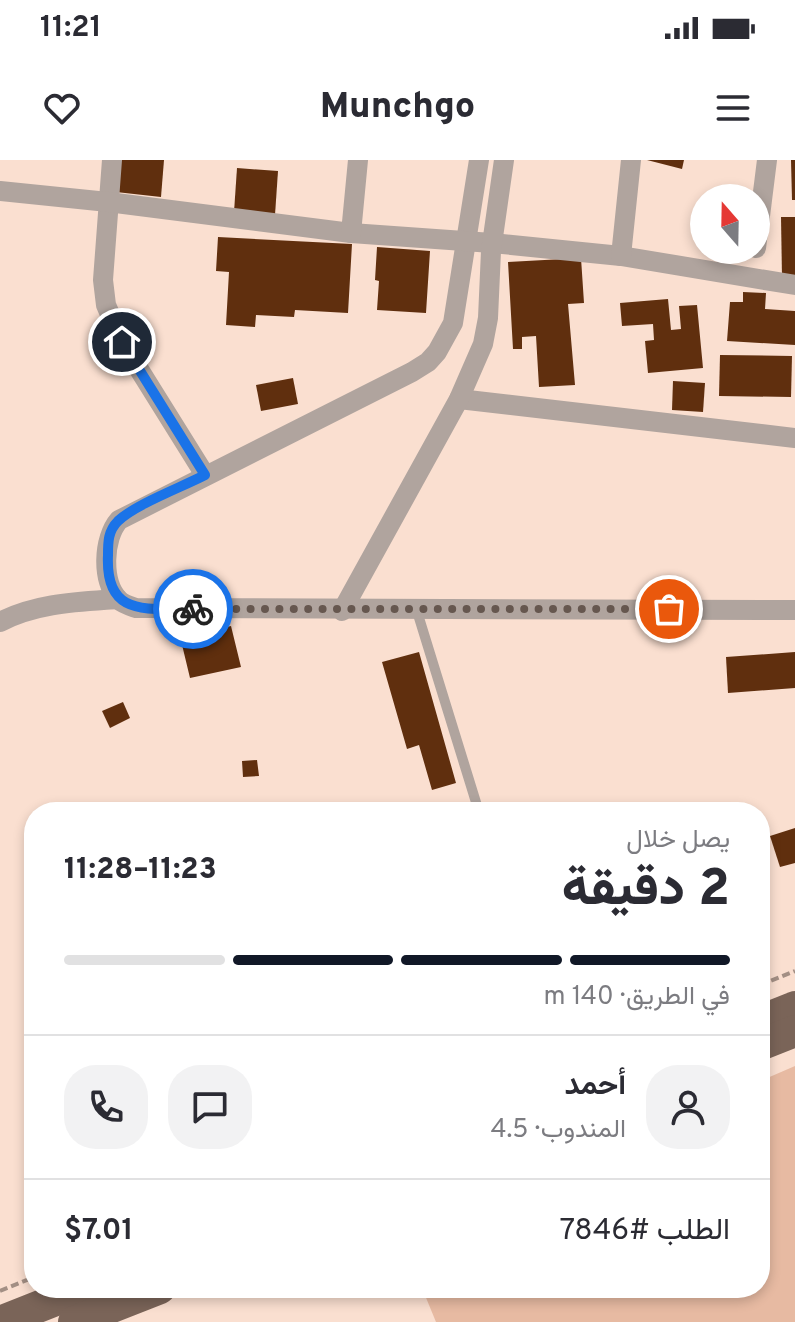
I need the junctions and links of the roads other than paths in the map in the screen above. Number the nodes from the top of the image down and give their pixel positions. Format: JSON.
{"nodes":[{"id":1,"x":112,"y":160,"type":"edge"},
{"id":2,"x":358,"y":160,"type":"edge"},
{"id":3,"x":479,"y":160,"type":"edge"},
{"id":4,"x":504,"y":160,"type":"edge"},
{"id":5,"x":631,"y":160,"type":"edge"},
{"id":6,"x":767,"y":160,"type":"edge"},
{"id":7,"x":764,"y":184,"type":"edge"},
{"id":8,"x":0,"y":191,"type":"edge"},
{"id":9,"x":108,"y":202,"type":"junction"},
{"id":10,"x":351,"y":233,"type":"junction"},
{"id":11,"x":467,"y":243,"type":"junction"},
{"id":12,"x":492,"y":243,"type":"junction"},
{"id":13,"x":621,"y":256,"type":"junction"},
{"id":14,"x":754,"y":264,"type":"edge"},
{"id":15,"x":752,"y":277,"type":"junction"},
{"id":16,"x":795,"y":285,"type":"edge"},
{"id":17,"x":459,"y":399,"type":"junction"},
{"id":18,"x":795,"y":438,"type":"edge"},
{"id":19,"x":205,"y":475,"type":"junction"},
{"id":20,"x":127,"y":604,"type":"junction"},
{"id":21,"x":416,"y":608,"type":"junction"},
{"id":22,"x":795,"y":610,"type":"edge"},
{"id":23,"x":342,"y":611,"type":"junction"},
{"id":24,"x":0,"y":622,"type":"edge"},
{"id":25,"x":476,"y":802,"type":"edge"},
{"id":26,"x":795,"y":1007,"type":"edge"},
{"id":27,"x":770,"y":1017,"type":"edge"},
{"id":28,"x":795,"y":1031,"type":"edge"},
{"id":29,"x":770,"y":1041,"type":"edge"},
{"id":30,"x":61,"y":1298,"type":"edge"},
{"id":31,"x":135,"y":1298,"type":"edge"},
{"id":32,"x":0,"y":1322,"type":"edge"},
{"id":33,"x":74,"y":1322,"type":"edge"}],
"edges":[{"from":1,"to":9,"type":"street"},
{"from":2,"to":10,"type":"street"},
{"from":3,"to":11,"type":"street"},
{"from":4,"to":12,"type":"street"},
{"from":5,"to":13,"type":"street"},
{"from":6,"to":7,"type":"street"},
{"from":8,"to":9,"type":"street"},
{"from":9,"to":10,"type":"street"},
{"from":9,"to":19,"type":"street"},
{"from":10,"to":11,"type":"street"},
{"from":11,"to":12,"type":"street"},
{"from":11,"to":19,"type":"street"},
{"from":12,"to":13,"type":"street"},
{"from":12,"to":17,"type":"street"},
{"from":13,"to":15,"type":"street"},
{"from":14,"to":15,"type":"street"},
{"from":15,"to":16,"type":"street"},
{"from":17,"to":18,"type":"street"},
{"from":17,"to":23,"type":"street"},
{"from":19,"to":20,"type":"street"},
{"from":20,"to":23,"type":"street"},
{"from":20,"to":24,"type":"street"},
{"from":21,"to":22,"type":"street"},
{"from":21,"to":23,"type":"street"},
{"from":21,"to":25,"type":"lane"},
{"from":26,"to":27,"type":"highway"},
{"from":28,"to":29,"type":"highway"},
{"from":30,"to":32,"type":"highway"},
{"from":31,"to":33,"type":"highway"}]}
